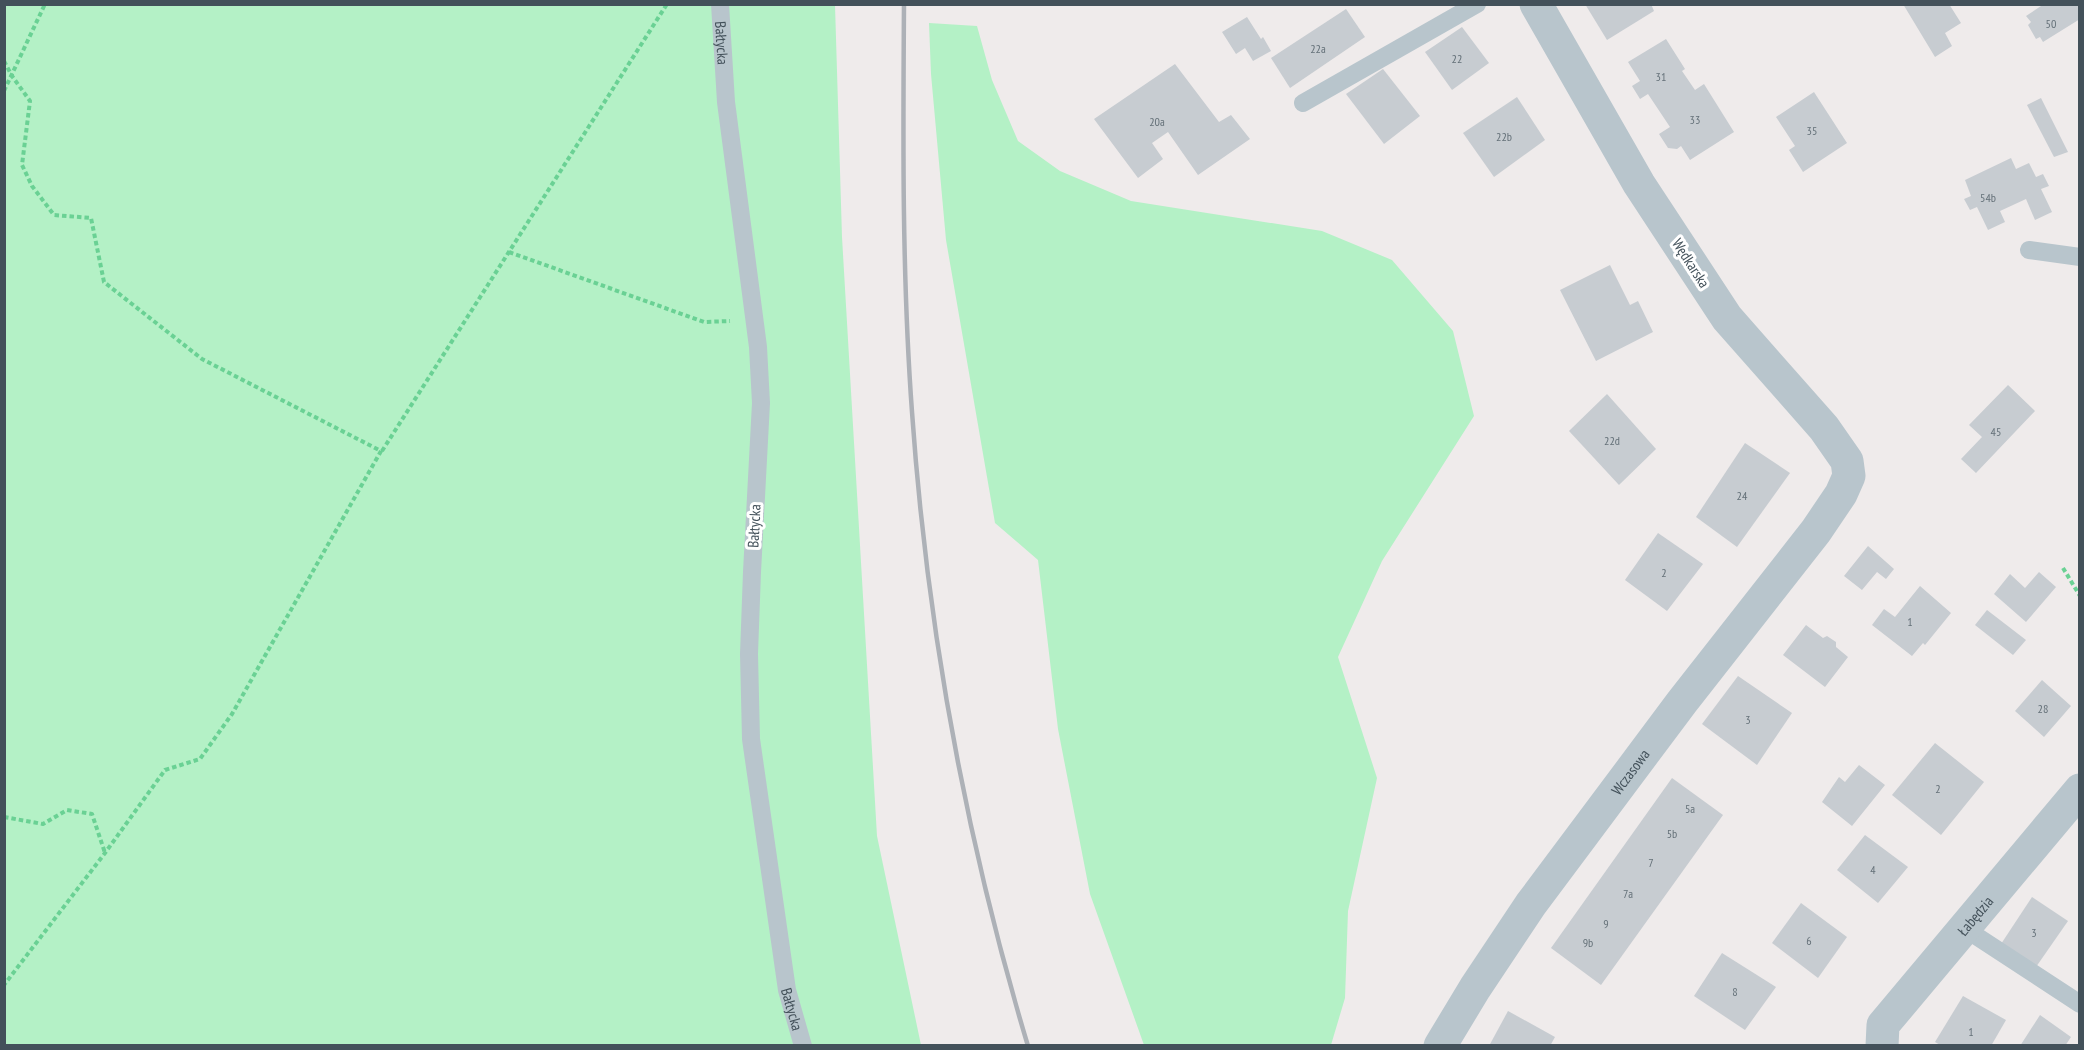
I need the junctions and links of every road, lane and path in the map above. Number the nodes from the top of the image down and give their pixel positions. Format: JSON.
{"nodes":[{"id":1,"x":45,"y":4,"type":"edge"},
{"id":2,"x":667,"y":4,"type":"edge"},
{"id":3,"x":720,"y":4,"type":"edge"},
{"id":4,"x":1477,"y":4,"type":"edge"},
{"id":5,"x":1536,"y":5,"type":"edge"},
{"id":6,"x":4,"y":61,"type":"edge"},
{"id":7,"x":12,"y":76,"type":"junction"},
{"id":8,"x":4,"y":91,"type":"edge"},
{"id":9,"x":1303,"y":103,"type":"dead end"},
{"id":10,"x":2029,"y":250,"type":"dead end"},
{"id":11,"x":509,"y":252,"type":"junction"},
{"id":12,"x":2079,"y":257,"type":"edge"},
{"id":13,"x":754,"y":320,"type":"junction"},
{"id":14,"x":381,"y":451,"type":"junction"},
{"id":15,"x":1833,"y":506,"type":"joint"},
{"id":16,"x":2063,"y":568,"type":"dead end"},
{"id":17,"x":2079,"y":596,"type":"edge"},
{"id":18,"x":2079,"y":790,"type":"edge"},
{"id":19,"x":4,"y":818,"type":"edge"},
{"id":20,"x":105,"y":853,"type":"junction"},
{"id":21,"x":1964,"y":928,"type":"junction"},
{"id":22,"x":4,"y":985,"type":"edge"},
{"id":23,"x":2079,"y":1004,"type":"edge"},
{"id":24,"x":803,"y":1046,"type":"edge"},
{"id":25,"x":1440,"y":1046,"type":"edge"},
{"id":26,"x":1882,"y":1046,"type":"edge"}],
"edges":[{"from":1,"to":7,"type":"path"},
{"from":2,"to":11,"type":"path"},
{"from":3,"to":13,"type":"lane","name":"Bałtycka"},
{"from":4,"to":9,"type":"lane"},
{"from":5,"to":15,"type":"street","name":"Wędkarska"},
{"from":6,"to":7,"type":"path"},
{"from":7,"to":8,"type":"path"},
{"from":7,"to":14,"type":"path"},
{"from":10,"to":12,"type":"lane"},
{"from":11,"to":13,"type":"path"},
{"from":11,"to":14,"type":"path"},
{"from":13,"to":24,"type":"lane","name":"Bałtycka"},
{"from":14,"to":20,"type":"path"},
{"from":15,"to":25,"type":"street","name":"Wczasowa"},
{"from":16,"to":17,"type":"path"},
{"from":18,"to":21,"type":"street","name":"Łabędzia"},
{"from":19,"to":20,"type":"path"},
{"from":20,"to":22,"type":"path"},
{"from":21,"to":23,"type":"lane"},
{"from":21,"to":26,"type":"street","name":"Łabędzia"}]}
